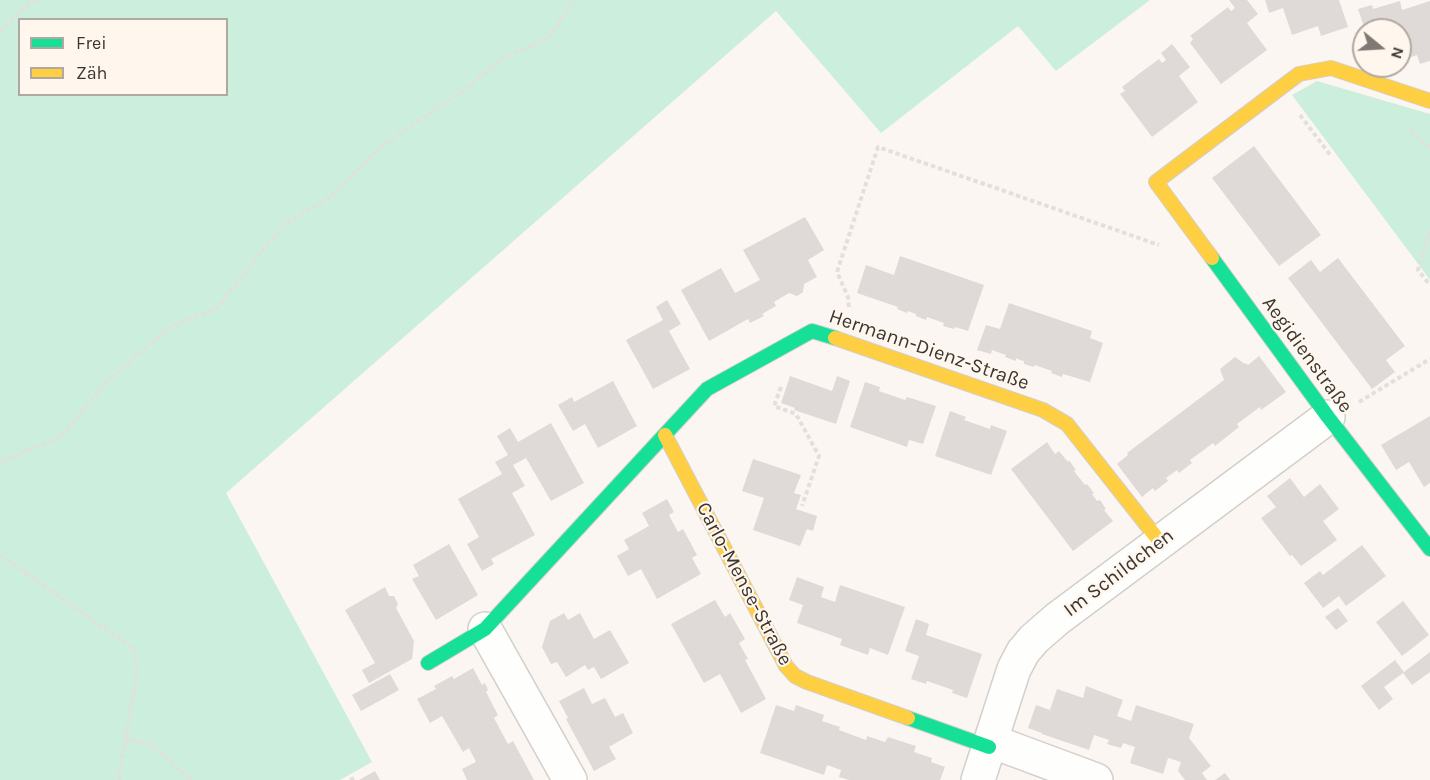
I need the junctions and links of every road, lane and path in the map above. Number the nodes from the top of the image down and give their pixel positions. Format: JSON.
{"nodes":[{"id":1,"x":36,"y":0,"type":"edge"},
{"id":2,"x":574,"y":0,"type":"edge"},
{"id":3,"x":0,"y":32,"type":"edge"},
{"id":4,"x":1280,"y":88,"type":"junction"},
{"id":5,"x":1430,"y":101,"type":"edge"},
{"id":6,"x":1331,"y":156,"type":"dead end"},
{"id":7,"x":1430,"y":231,"type":"edge"},
{"id":8,"x":1168,"y":248,"type":"dead end"},
{"id":9,"x":1430,"y":285,"type":"edge"},
{"id":10,"x":798,"y":339,"type":"junction"},
{"id":11,"x":853,"y":343,"type":"junction"},
{"id":12,"x":1430,"y":359,"type":"edge"},
{"id":13,"x":1328,"y":417,"type":"junction"},
{"id":14,"x":665,"y":435,"type":"junction"},
{"id":15,"x":0,"y":462,"type":"edge"},
{"id":16,"x":802,"y":506,"type":"dead end"},
{"id":17,"x":1427,"y":540,"type":"edge"},
{"id":18,"x":1160,"y":542,"type":"junction"},
{"id":19,"x":0,"y":555,"type":"edge"},
{"id":20,"x":485,"y":629,"type":"junction"},
{"id":21,"x":428,"y":663,"type":"dead end"},
{"id":22,"x":125,"y":738,"type":"junction"},
{"id":23,"x":990,"y":744,"type":"junction"},
{"id":24,"x":119,"y":777,"type":"edge"},
{"id":25,"x":193,"y":780,"type":"edge"},
{"id":26,"x":570,"y":780,"type":"edge"},
{"id":27,"x":978,"y":780,"type":"edge"},
{"id":28,"x":1096,"y":780,"type":"edge"}],
"edges":[{"from":1,"to":3,"type":"path"},
{"from":2,"to":15,"type":"path"},
{"from":4,"to":5,"type":"street"},
{"from":4,"to":6,"type":"path"},
{"from":4,"to":13,"type":"street","name":"Aegidienstraße"},
{"from":7,"to":9,"type":"path"},
{"from":8,"to":11,"type":"path"},
{"from":10,"to":11,"type":"street","name":"Hermann-Dienz-Straße"},
{"from":10,"to":14,"type":"street","name":"Hermann-Dienz-Straße"},
{"from":10,"to":16,"type":"path"},
{"from":11,"to":18,"type":"street","name":"Hermann-Dienz-Straße"},
{"from":12,"to":13,"type":"path"},
{"from":13,"to":17,"type":"street","name":"Aegidienstraße"},
{"from":13,"to":18,"type":"street","name":"Im Schildchen"},
{"from":14,"to":20,"type":"street","name":"Hermann-Dienz-Straße"},
{"from":14,"to":23,"type":"street","name":"Carlo-Mense-Straße"},
{"from":18,"to":23,"type":"street","name":"Im Schildchen"},
{"from":19,"to":22,"type":"path"},
{"from":20,"to":21,"type":"street","name":"Hermann-Dienz-Straße"},
{"from":20,"to":26,"type":"street"},
{"from":22,"to":24,"type":"path"},
{"from":22,"to":25,"type":"path"},
{"from":23,"to":27,"type":"street","name":"Im Schildchen"},
{"from":23,"to":28,"type":"street","name":"Carlo-Mense-Straße"}]}
